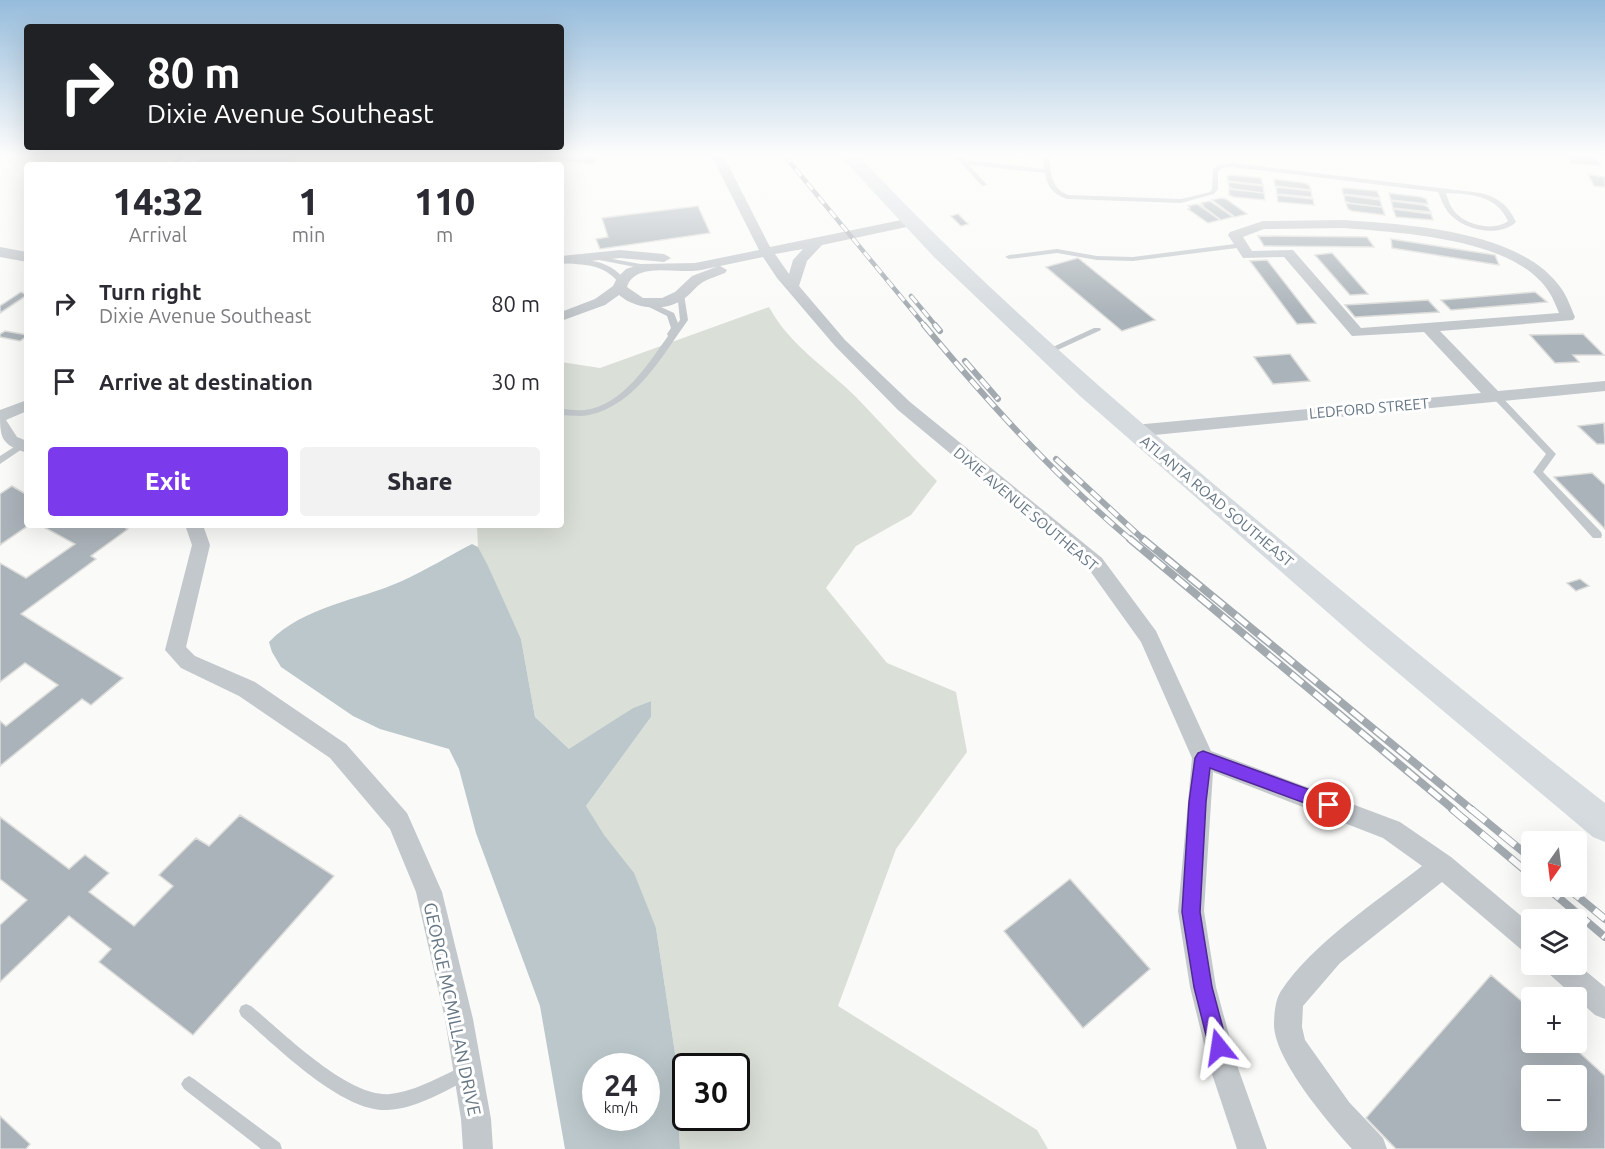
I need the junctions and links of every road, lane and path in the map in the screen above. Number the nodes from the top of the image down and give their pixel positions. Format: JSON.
{"nodes":[{"id":1,"x":742,"y":209,"type":"edge"},
{"id":2,"x":898,"y":209,"type":"edge"},
{"id":3,"x":1450,"y":209,"type":"edge"},
{"id":4,"x":1506,"y":209,"type":"edge"},
{"id":5,"x":911,"y":222,"type":"junction"},
{"id":6,"x":816,"y":243,"type":"junction"},
{"id":7,"x":1242,"y":245,"type":"junction"},
{"id":8,"x":0,"y":252,"type":"edge"},
{"id":9,"x":767,"y":253,"type":"junction"},
{"id":10,"x":24,"y":256,"type":"edge"},
{"id":11,"x":592,"y":257,"type":"junction"},
{"id":12,"x":1009,"y":257,"type":"dead end"},
{"id":13,"x":564,"y":261,"type":"edge"},
{"id":14,"x":564,"y":261,"type":"edge"},
{"id":15,"x":711,"y":262,"type":"junction"},
{"id":16,"x":646,"y":267,"type":"junction"},
{"id":17,"x":674,"y":268,"type":"junction"},
{"id":18,"x":621,"y":285,"type":"junction"},
{"id":19,"x":792,"y":286,"type":"junction"},
{"id":20,"x":683,"y":290,"type":"junction"},
{"id":21,"x":640,"y":302,"type":"junction"},
{"id":22,"x":564,"y":316,"type":"edge"},
{"id":23,"x":1428,"y":328,"type":"junction"},
{"id":24,"x":564,"y":329,"type":"edge"},
{"id":25,"x":1097,"y":330,"type":"dead end"},
{"id":26,"x":1046,"y":352,"type":"junction"},
{"id":27,"x":1605,"y":386,"type":"edge"},
{"id":28,"x":630,"y":390,"type":"junction"},
{"id":29,"x":1495,"y":396,"type":"junction"},
{"id":30,"x":24,"y":406,"type":"edge"},
{"id":31,"x":564,"y":412,"type":"edge"},
{"id":32,"x":0,"y":416,"type":"edge"},
{"id":33,"x":0,"y":424,"type":"edge"},
{"id":34,"x":1134,"y":430,"type":"junction"},
{"id":35,"x":24,"y":446,"type":"edge"},
{"id":36,"x":24,"y":447,"type":"edge"},
{"id":37,"x":0,"y":460,"type":"edge"},
{"id":38,"x":195,"y":528,"type":"edge"},
{"id":39,"x":1597,"y":535,"type":"dead end"},
{"id":40,"x":1203,"y":758,"type":"junction"},
{"id":41,"x":1605,"y":825,"type":"edge"},
{"id":42,"x":1442,"y":866,"type":"junction"},
{"id":43,"x":1521,"y":933,"type":"edge"},
{"id":44,"x":1570,"y":975,"type":"edge"},
{"id":45,"x":1605,"y":1005,"type":"edge"},
{"id":46,"x":246,"y":1011,"type":"dead end"},
{"id":47,"x":468,"y":1072,"type":"junction"},
{"id":48,"x":189,"y":1084,"type":"dead end"},
{"id":49,"x":274,"y":1149,"type":"edge"},
{"id":50,"x":478,"y":1149,"type":"edge"},
{"id":51,"x":1252,"y":1149,"type":"edge"},
{"id":52,"x":1372,"y":1149,"type":"edge"}],
"edges":[{"from":1,"to":9,"type":"street","name":"DIXIE AVENUE SOUTHEAST"},
{"from":2,"to":5,"type":"main road","name":"ATLANTA ROAD SOUTHEAST"},
{"from":3,"to":4,"type":"lane"},
{"from":5,"to":6,"type":"street"},
{"from":5,"to":26,"type":"main road","name":"ATLANTA ROAD SOUTHEAST"},
{"from":6,"to":9,"type":"street"},
{"from":6,"to":19,"type":"street"},
{"from":7,"to":12,"type":"lane"},
{"from":7,"to":23,"type":"street"},
{"from":7,"to":23,"type":"street"},
{"from":8,"to":10,"type":"street"},
{"from":9,"to":15,"type":"street"},
{"from":9,"to":19,"type":"street","name":"DIXIE AVENUE SOUTHEAST"},
{"from":9,"to":20,"type":"street"},
{"from":11,"to":13,"type":"street"},
{"from":11,"to":15,"type":"street"},
{"from":11,"to":16,"type":"lane"},
{"from":14,"to":18,"type":"lane"},
{"from":15,"to":17,"type":"street"},
{"from":16,"to":17,"type":"street"},
{"from":16,"to":18,"type":"street"},
{"from":17,"to":20,"type":"street"},
{"from":18,"to":21,"type":"street"},
{"from":18,"to":22,"type":"street"},
{"from":19,"to":40,"type":"street","name":"DIXIE AVENUE SOUTHEAST"},
{"from":20,"to":21,"type":"street"},
{"from":20,"to":28,"type":"lane"},
{"from":21,"to":24,"type":"street"},
{"from":21,"to":28,"type":"lane"},
{"from":23,"to":29,"type":"street"},
{"from":25,"to":26,"type":"lane"},
{"from":26,"to":34,"type":"main road","name":"ATLANTA ROAD SOUTHEAST"},
{"from":27,"to":29,"type":"street","name":"LEDFORD STREET"},
{"from":28,"to":31,"type":"lane"},
{"from":29,"to":34,"type":"street","name":"LEDFORD STREET"},
{"from":29,"to":39,"type":"lane"},
{"from":30,"to":32,"type":"street"},
{"from":33,"to":35,"type":"street"},
{"from":34,"to":41,"type":"main road","name":"ATLANTA ROAD SOUTHEAST"},
{"from":36,"to":37,"type":"lane"},
{"from":38,"to":47,"type":"street","name":"GEORGE MCMILLAN DRIVE"},
{"from":40,"to":42,"type":"street"},
{"from":40,"to":51,"type":"street"},
{"from":42,"to":43,"type":"street"},
{"from":42,"to":52,"type":"street"},
{"from":44,"to":45,"type":"street"},
{"from":46,"to":47,"type":"lane"},
{"from":47,"to":50,"type":"street","name":"GEORGE MCMILLAN DRIVE"},
{"from":48,"to":49,"type":"lane"}]}
